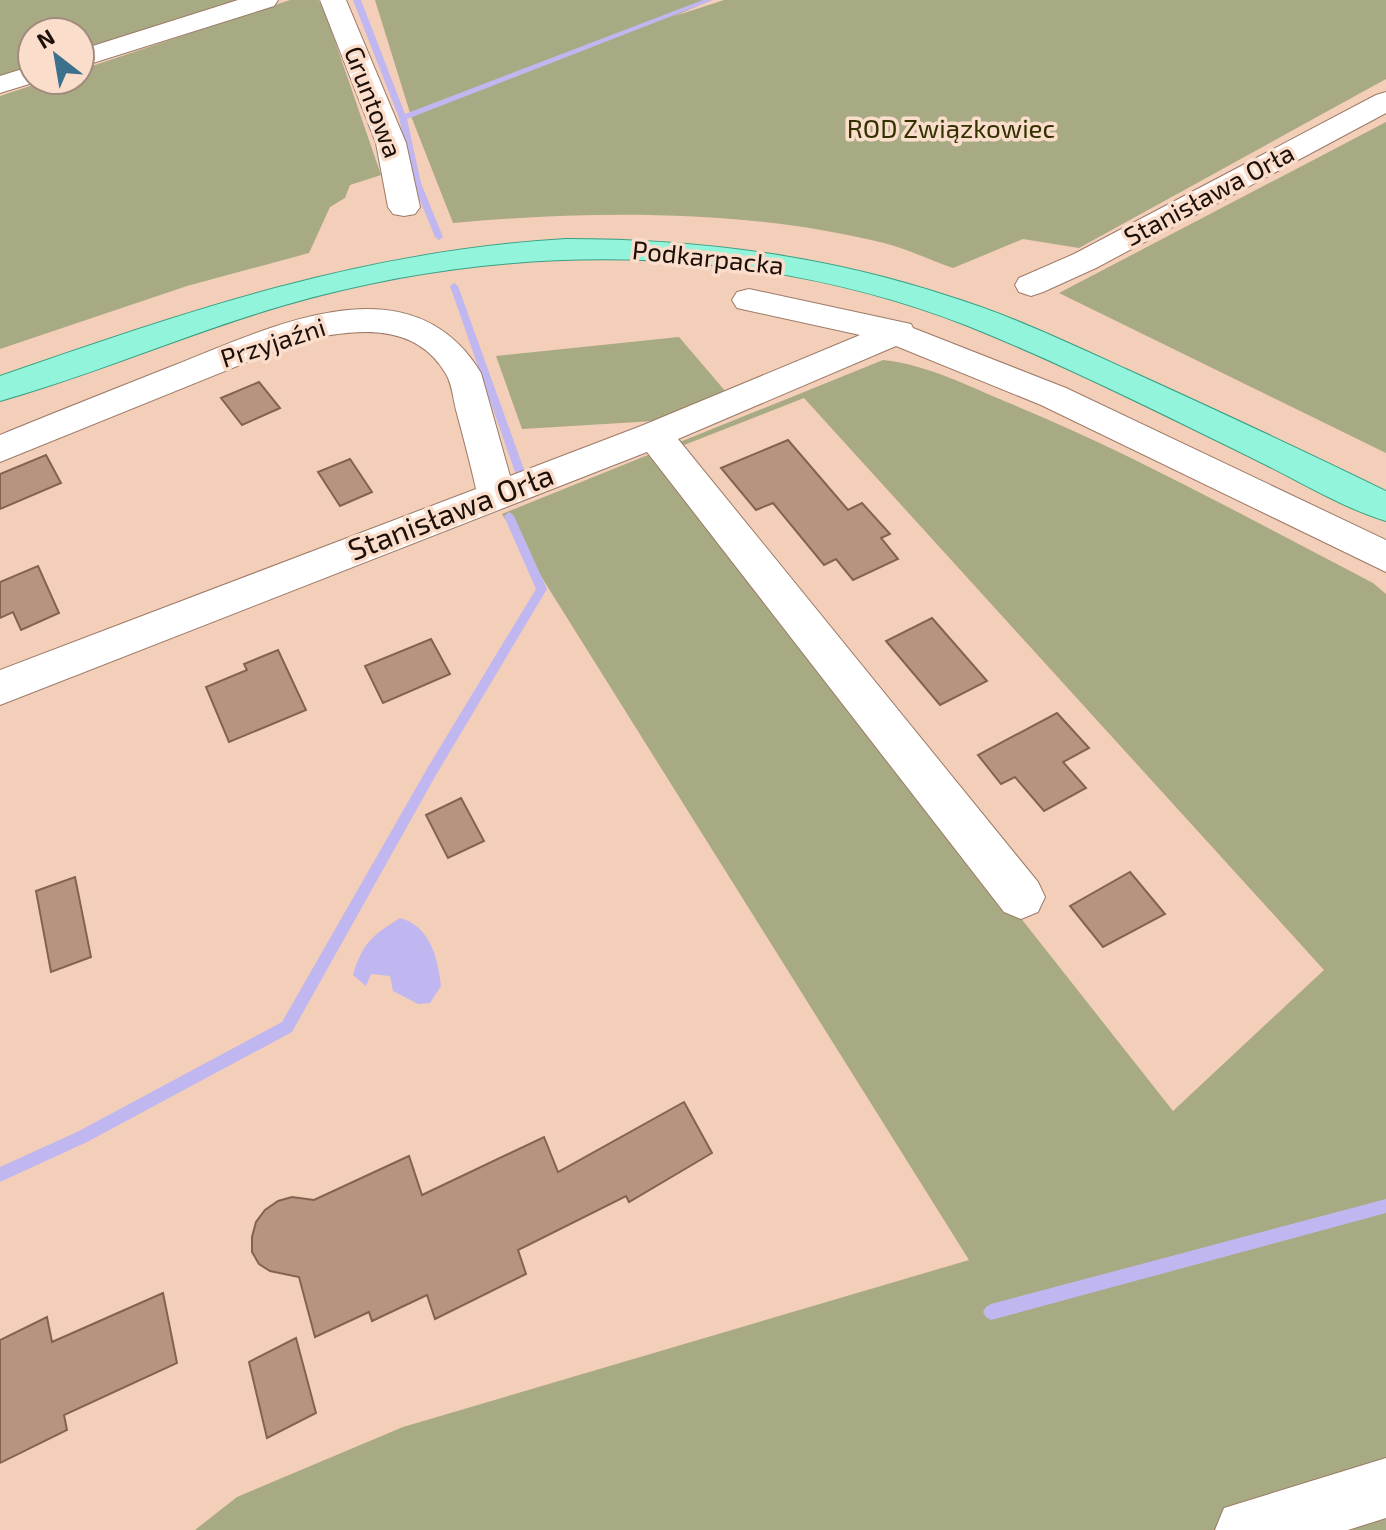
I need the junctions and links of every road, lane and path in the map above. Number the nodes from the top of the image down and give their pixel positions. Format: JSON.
{"nodes":[{"id":1,"x":265,"y":0,"type":"edge"},
{"id":2,"x":333,"y":0,"type":"edge"},
{"id":3,"x":96,"y":54,"type":"edge"},
{"id":4,"x":1386,"y":101,"type":"edge"},
{"id":5,"x":404,"y":207,"type":"dead end"},
{"id":6,"x":1031,"y":285,"type":"dead end"},
{"id":7,"x":749,"y":300,"type":"dead end"},
{"id":8,"x":899,"y":332,"type":"junction"},
{"id":9,"x":0,"y":389,"type":"edge"},
{"id":10,"x":654,"y":435,"type":"junction"},
{"id":11,"x":0,"y":449,"type":"edge"},
{"id":12,"x":497,"y":495,"type":"junction"},
{"id":13,"x":1386,"y":507,"type":"edge"},
{"id":14,"x":1386,"y":557,"type":"edge"},
{"id":15,"x":0,"y":688,"type":"edge"},
{"id":16,"x":1021,"y":897,"type":"dead end"},
{"id":17,"x":1386,"y":1488,"type":"edge"},
{"id":18,"x":1246,"y":1530,"type":"edge"}],
"edges":[{"from":1,"to":3,"type":"street"},
{"from":2,"to":5,"type":"street","name":"Gruntowa"},
{"from":4,"to":6,"type":"street","name":"Stanisława Orła"},
{"from":7,"to":8,"type":"street"},
{"from":8,"to":10,"type":"street","name":"Stanisława Orła"},
{"from":8,"to":14,"type":"street"},
{"from":9,"to":13,"type":"main road","name":"Podkarpacka"},
{"from":10,"to":12,"type":"street","name":"Stanisława Orła"},
{"from":10,"to":16,"type":"street"},
{"from":11,"to":12,"type":"street","name":"Przyjaźni"},
{"from":12,"to":15,"type":"street","name":"Stanisława Orła"},
{"from":17,"to":18,"type":"street"}]}
